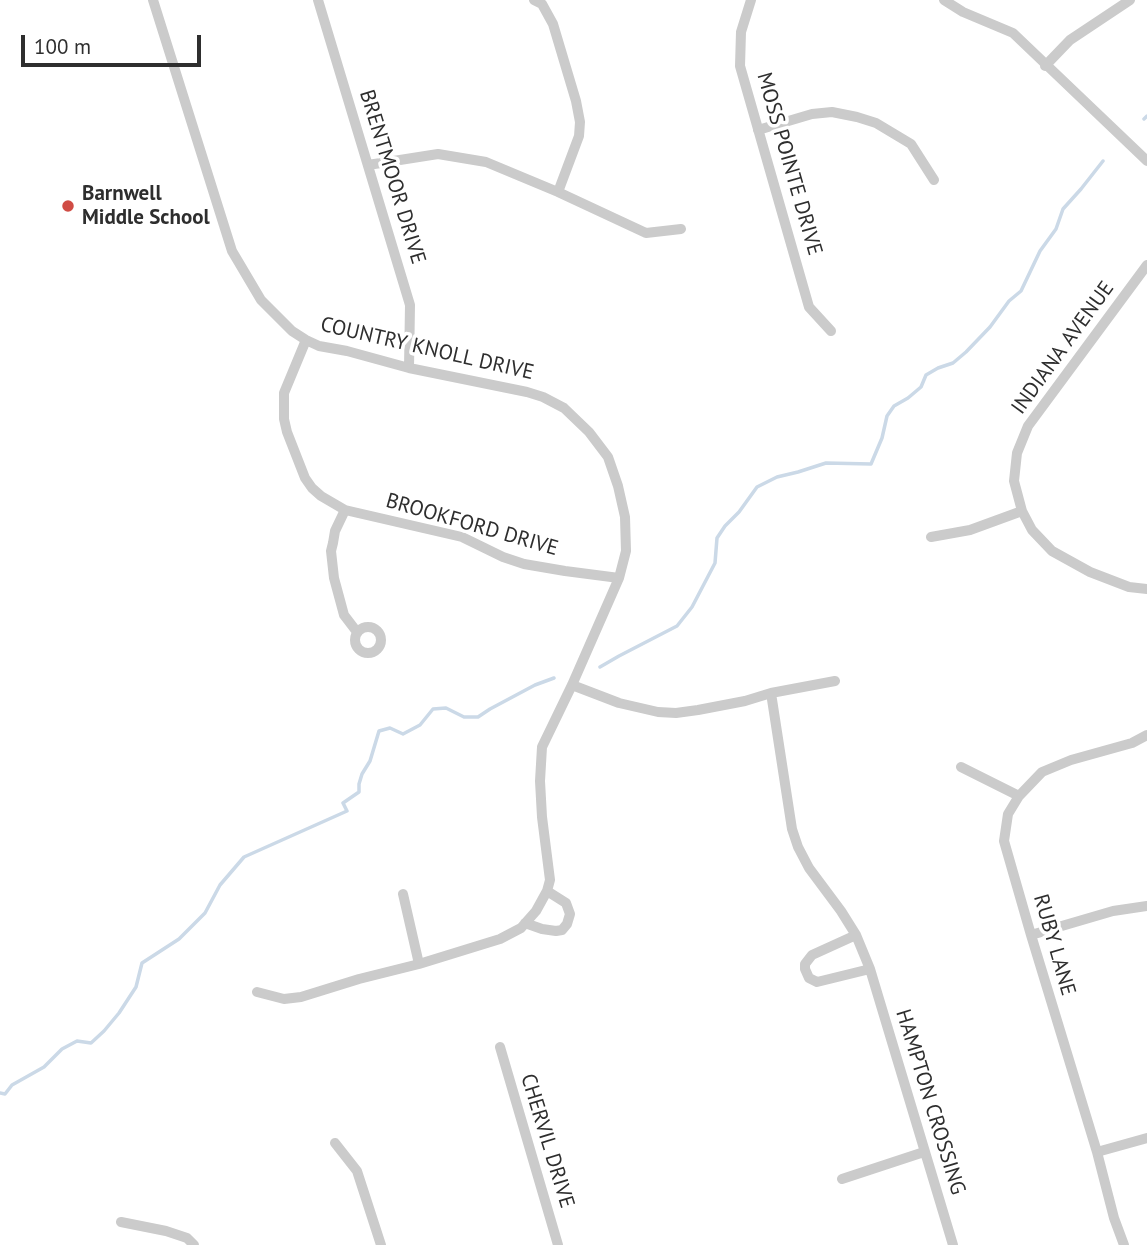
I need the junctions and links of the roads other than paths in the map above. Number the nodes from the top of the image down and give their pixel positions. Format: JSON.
{"nodes":[{"id":1,"x":153,"y":0,"type":"edge"},
{"id":2,"x":318,"y":0,"type":"edge"},
{"id":3,"x":534,"y":0,"type":"edge"},
{"id":4,"x":751,"y":0,"type":"edge"},
{"id":5,"x":944,"y":0,"type":"edge"},
{"id":6,"x":1130,"y":0,"type":"edge"},
{"id":7,"x":1045,"y":66,"type":"junction"},
{"id":8,"x":758,"y":130,"type":"junction"},
{"id":9,"x":1147,"y":161,"type":"edge"},
{"id":10,"x":368,"y":165,"type":"junction"},
{"id":11,"x":934,"y":180,"type":"dead end"},
{"id":12,"x":558,"y":192,"type":"junction"},
{"id":13,"x":681,"y":229,"type":"dead end"},
{"id":14,"x":1147,"y":265,"type":"edge"},
{"id":15,"x":831,"y":331,"type":"dead end"},
{"id":16,"x":306,"y":340,"type":"junction"},
{"id":17,"x":409,"y":368,"type":"junction"},
{"id":18,"x":345,"y":510,"type":"junction"},
{"id":19,"x":1021,"y":511,"type":"junction"},
{"id":20,"x":931,"y":537,"type":"dead end"},
{"id":21,"x":619,"y":578,"type":"junction"},
{"id":22,"x":1147,"y":589,"type":"edge"},
{"id":23,"x":358,"y":632,"type":"dead end"},
{"id":24,"x":835,"y":681,"type":"dead end"},
{"id":25,"x":572,"y":685,"type":"junction"},
{"id":26,"x":771,"y":693,"type":"junction"},
{"id":27,"x":1147,"y":735,"type":"edge"},
{"id":28,"x":961,"y":767,"type":"dead end"},
{"id":29,"x":1020,"y":796,"type":"junction"},
{"id":30,"x":547,"y":891,"type":"junction"},
{"id":31,"x":402,"y":894,"type":"dead end"},
{"id":32,"x":1147,"y":906,"type":"edge"},
{"id":33,"x":525,"y":923,"type":"junction"},
{"id":34,"x":856,"y":935,"type":"junction"},
{"id":35,"x":1031,"y":935,"type":"junction"},
{"id":36,"x":419,"y":964,"type":"junction"},
{"id":37,"x":870,"y":970,"type":"junction"},
{"id":38,"x":257,"y":992,"type":"dead end"},
{"id":39,"x":500,"y":1047,"type":"dead end"},
{"id":40,"x":1147,"y":1138,"type":"edge"},
{"id":41,"x":335,"y":1143,"type":"dead end"},
{"id":42,"x":925,"y":1152,"type":"junction"},
{"id":43,"x":1097,"y":1152,"type":"junction"},
{"id":44,"x":842,"y":1179,"type":"dead end"},
{"id":45,"x":121,"y":1222,"type":"dead end"},
{"id":46,"x":194,"y":1245,"type":"edge"},
{"id":47,"x":381,"y":1245,"type":"edge"},
{"id":48,"x":558,"y":1245,"type":"edge"},
{"id":49,"x":953,"y":1245,"type":"edge"},
{"id":50,"x":1124,"y":1245,"type":"edge"}],
"edges":[{"from":1,"to":16,"type":"street","name":"COUNTRY KNOLL DRIVE"},
{"from":2,"to":10,"type":"street","name":"BRENTMOOR DRIVE"},
{"from":3,"to":12,"type":"street"},
{"from":4,"to":8,"type":"street","name":"MOSS POINTE DRIVE"},
{"from":5,"to":7,"type":"street"},
{"from":6,"to":7,"type":"street"},
{"from":7,"to":9,"type":"street"},
{"from":8,"to":11,"type":"street"},
{"from":8,"to":15,"type":"street","name":"MOSS POINTE DRIVE"},
{"from":10,"to":12,"type":"street"},
{"from":10,"to":17,"type":"street","name":"BRENTMOOR DRIVE"},
{"from":12,"to":13,"type":"street"},
{"from":14,"to":19,"type":"street","name":"INDIANA AVENUE"},
{"from":16,"to":17,"type":"street","name":"COUNTRY KNOLL DRIVE"},
{"from":16,"to":18,"type":"street","name":"BROOKFORD DRIVE"},
{"from":17,"to":21,"type":"street","name":"COUNTRY KNOLL DRIVE"},
{"from":18,"to":21,"type":"street","name":"BROOKFORD DRIVE"},
{"from":18,"to":23,"type":"street"},
{"from":19,"to":20,"type":"street"},
{"from":19,"to":22,"type":"street","name":"INDIANA AVENUE"},
{"from":21,"to":25,"type":"street","name":"COUNTRY KNOLL DRIVE"},
{"from":24,"to":26,"type":"street"},
{"from":25,"to":26,"type":"street"},
{"from":25,"to":30,"type":"street","name":"COUNTRY KNOLL DRIVE"},
{"from":26,"to":34,"type":"street","name":"HAMPTON CROSSING"},
{"from":27,"to":29,"type":"street","name":"RUBY LANE"},
{"from":28,"to":29,"type":"street"},
{"from":29,"to":35,"type":"street","name":"RUBY LANE"},
{"from":30,"to":33,"type":"street"},
{"from":30,"to":33,"type":"street"},
{"from":31,"to":36,"type":"street"},
{"from":32,"to":35,"type":"street"},
{"from":33,"to":36,"type":"street"},
{"from":34,"to":37,"type":"street","name":"HAMPTON CROSSING"},
{"from":34,"to":37,"type":"street"},
{"from":35,"to":43,"type":"street","name":"RUBY LANE"},
{"from":36,"to":38,"type":"street"},
{"from":37,"to":42,"type":"street","name":"HAMPTON CROSSING"},
{"from":39,"to":48,"type":"street","name":"CHERVIL DRIVE"},
{"from":40,"to":43,"type":"street"},
{"from":41,"to":47,"type":"street"},
{"from":42,"to":44,"type":"street"},
{"from":42,"to":49,"type":"street","name":"HAMPTON CROSSING"},
{"from":43,"to":50,"type":"street","name":"RUBY LANE"},
{"from":45,"to":46,"type":"street"}]}
